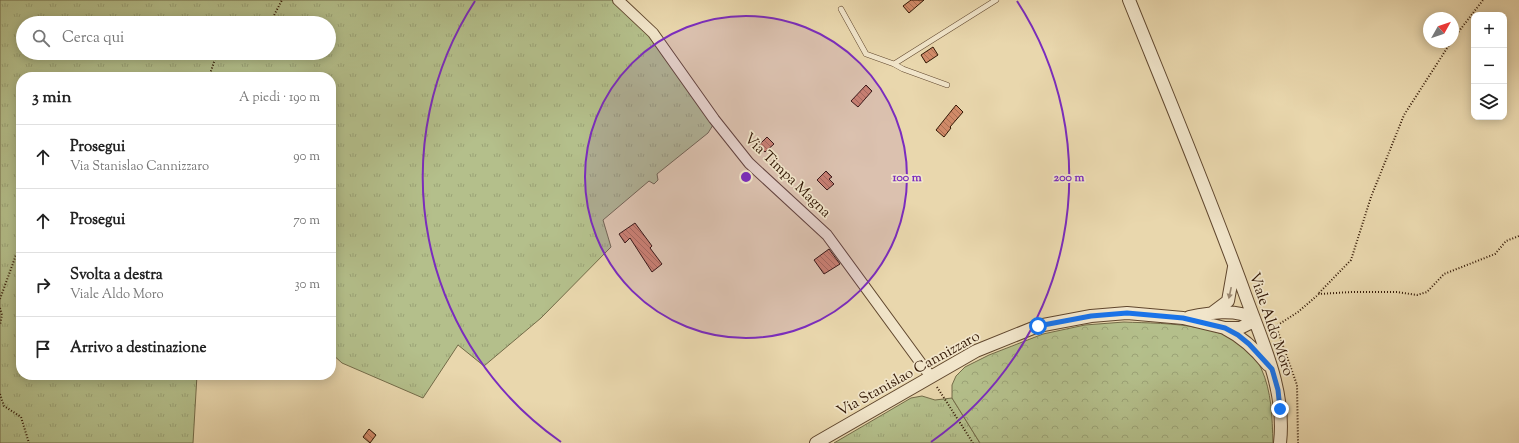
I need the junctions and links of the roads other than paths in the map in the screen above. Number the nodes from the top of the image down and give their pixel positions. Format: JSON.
{"nodes":[{"id":1,"x":618,"y":0,"type":"edge"},
{"id":2,"x":996,"y":0,"type":"edge"},
{"id":3,"x":1129,"y":0,"type":"edge"},
{"id":4,"x":841,"y":9,"type":"dead end"},
{"id":5,"x":894,"y":64,"type":"junction"},
{"id":6,"x":947,"y":86,"type":"dead end"},
{"id":7,"x":1234,"y":263,"type":"junction"},
{"id":8,"x":1212,"y":313,"type":"junction"},
{"id":9,"x":1183,"y":318,"type":"junction"},
{"id":10,"x":1254,"y":319,"type":"junction"},
{"id":11,"x":1225,"y":328,"type":"junction"},
{"id":12,"x":1272,"y":369,"type":"junction"},
{"id":13,"x":931,"y":377,"type":"junction"},
{"id":14,"x":816,"y":443,"type":"edge"},
{"id":15,"x":1280,"y":443,"type":"edge"}],
"edges":[{"from":1,"to":13,"type":"street","name":"Via Timpa Magna"},
{"from":2,"to":5,"type":"lane"},
{"from":3,"to":7,"type":"street","name":"Viale Aldo Moro"},
{"from":4,"to":5,"type":"lane"},
{"from":5,"to":6,"type":"lane"},
{"from":7,"to":8,"type":"street","one_way":true},
{"from":7,"to":10,"type":"street","name":"Viale Aldo Moro"},
{"from":8,"to":9,"type":"street"},
{"from":8,"to":10,"type":"street"},
{"from":9,"to":11,"type":"street"},
{"from":9,"to":13,"type":"street","name":"Via Stanislao Cannizzaro"},
{"from":10,"to":11,"type":"street"},
{"from":10,"to":12,"type":"street","name":"Viale Aldo Moro"},
{"from":11,"to":12,"type":"street"},
{"from":12,"to":15,"type":"street","name":"Viale Aldo Moro"},
{"from":13,"to":14,"type":"street","name":"Via Stanislao Cannizzaro"}]}
